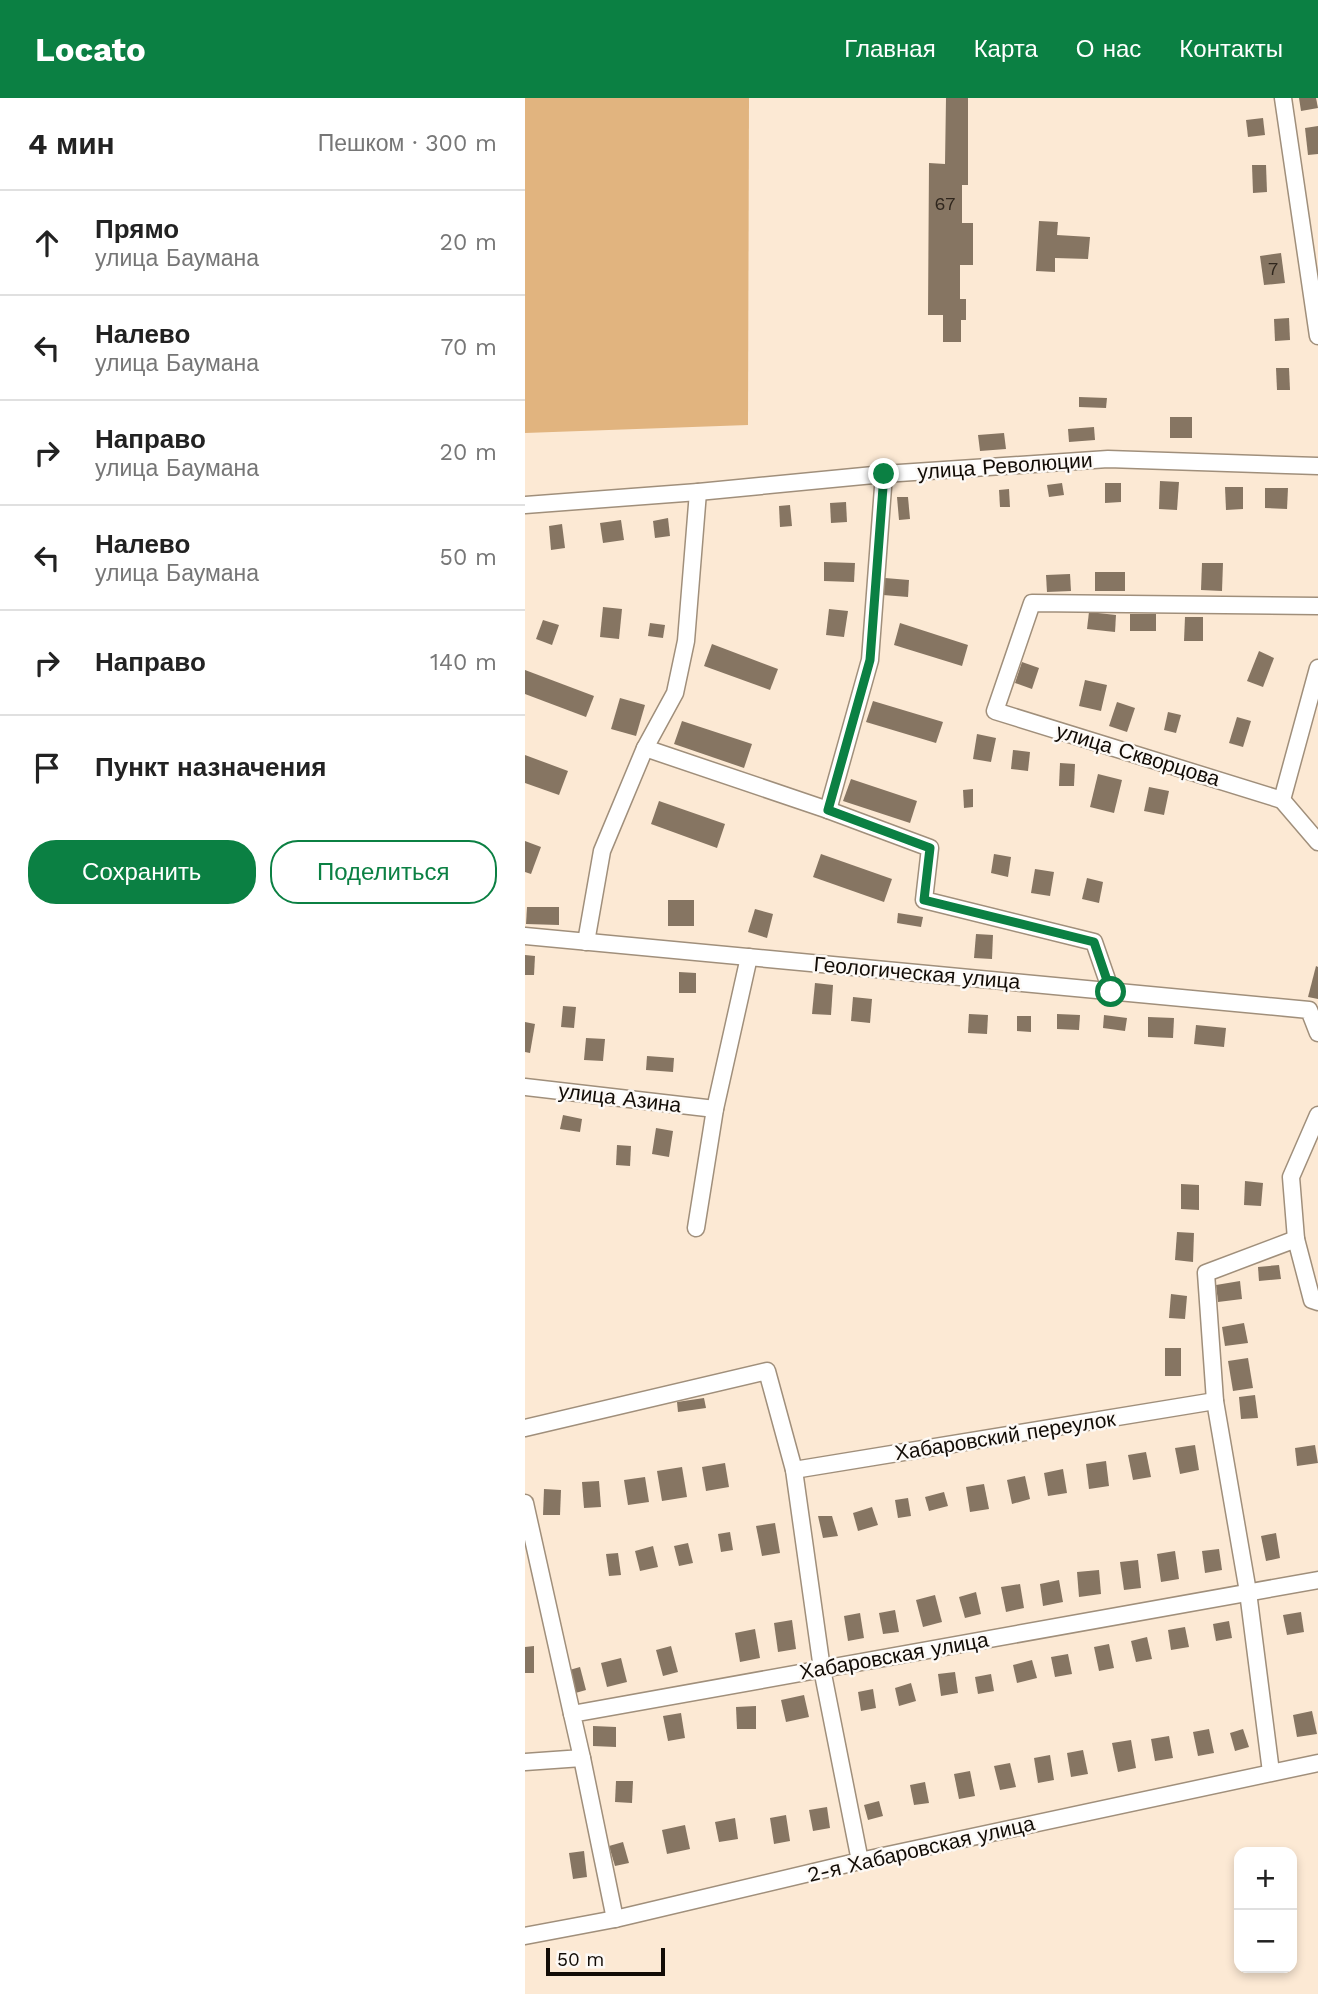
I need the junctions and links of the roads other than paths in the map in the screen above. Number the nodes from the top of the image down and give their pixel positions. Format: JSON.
{"nodes":[{"id":1,"x":1283,"y":98,"type":"edge"},
{"id":2,"x":1318,"y":336,"type":"edge"},
{"id":3,"x":1318,"y":466,"type":"edge"},
{"id":4,"x":884,"y":474,"type":"junction"},
{"id":5,"x":698,"y":492,"type":"junction"},
{"id":6,"x":525,"y":505,"type":"edge"},
{"id":7,"x":1318,"y":606,"type":"edge"},
{"id":8,"x":1318,"y":668,"type":"edge"},
{"id":9,"x":645,"y":748,"type":"junction"},
{"id":10,"x":1282,"y":800,"type":"junction"},
{"id":11,"x":828,"y":810,"type":"junction"},
{"id":12,"x":1318,"y":842,"type":"edge"},
{"id":13,"x":525,"y":936,"type":"edge"},
{"id":14,"x":586,"y":942,"type":"junction"},
{"id":15,"x":749,"y":957,"type":"junction"},
{"id":16,"x":1111,"y":992,"type":"junction"},
{"id":17,"x":1318,"y":1033,"type":"edge"},
{"id":18,"x":525,"y":1087,"type":"edge"},
{"id":19,"x":715,"y":1109,"type":"junction"},
{"id":20,"x":1318,"y":1115,"type":"edge"},
{"id":21,"x":696,"y":1228,"type":"dead end"},
{"id":22,"x":1296,"y":1240,"type":"junction"},
{"id":23,"x":1318,"y":1302,"type":"edge"},
{"id":24,"x":1215,"y":1401,"type":"junction"},
{"id":25,"x":525,"y":1428,"type":"edge"},
{"id":26,"x":794,"y":1470,"type":"junction"},
{"id":27,"x":525,"y":1503,"type":"edge"},
{"id":28,"x":1318,"y":1580,"type":"edge"},
{"id":29,"x":1248,"y":1592,"type":"junction"},
{"id":30,"x":822,"y":1669,"type":"junction"},
{"id":31,"x":572,"y":1714,"type":"junction"},
{"id":32,"x":582,"y":1758,"type":"junction"},
{"id":33,"x":525,"y":1762,"type":"edge"},
{"id":34,"x":1318,"y":1763,"type":"edge"},
{"id":35,"x":1271,"y":1772,"type":"junction"},
{"id":36,"x":860,"y":1861,"type":"junction"},
{"id":37,"x":615,"y":1919,"type":"junction"},
{"id":38,"x":525,"y":1936,"type":"edge"}],
"edges":[{"from":1,"to":2,"type":"street"},
{"from":3,"to":4,"type":"street","name":"улица Революции"},
{"from":4,"to":5,"type":"street","name":"улица Революции"},
{"from":4,"to":11,"type":"street"},
{"from":5,"to":6,"type":"street","name":"улица Революции"},
{"from":5,"to":9,"type":"street"},
{"from":7,"to":10,"type":"street","name":"улица Скворцова"},
{"from":8,"to":10,"type":"street"},
{"from":9,"to":11,"type":"street"},
{"from":9,"to":14,"type":"street"},
{"from":10,"to":12,"type":"street"},
{"from":11,"to":16,"type":"street"},
{"from":13,"to":14,"type":"street","name":"Геологическая улица"},
{"from":14,"to":15,"type":"street","name":"Геологическая улица"},
{"from":15,"to":16,"type":"street","name":"Геологическая улица"},
{"from":15,"to":19,"type":"street"},
{"from":16,"to":17,"type":"street","name":"Геологическая улица"},
{"from":18,"to":19,"type":"street","name":"улица Азина"},
{"from":19,"to":21,"type":"street"},
{"from":20,"to":22,"type":"street"},
{"from":22,"to":23,"type":"street"},
{"from":22,"to":24,"type":"street"},
{"from":24,"to":26,"type":"street","name":"Хабаровский переулок"},
{"from":24,"to":29,"type":"street"},
{"from":25,"to":26,"type":"street"},
{"from":26,"to":30,"type":"street"},
{"from":27,"to":31,"type":"street"},
{"from":28,"to":29,"type":"street","name":"Хабаровская улица"},
{"from":29,"to":30,"type":"street","name":"Хабаровская улица"},
{"from":29,"to":35,"type":"street"},
{"from":30,"to":31,"type":"street","name":"Хабаровская улица"},
{"from":30,"to":36,"type":"street"},
{"from":31,"to":32,"type":"street"},
{"from":32,"to":33,"type":"street"},
{"from":32,"to":37,"type":"street"},
{"from":34,"to":35,"type":"street","name":"2-я Хабаровская улица"},
{"from":35,"to":36,"type":"street","name":"2-я Хабаровская улица"},
{"from":36,"to":37,"type":"street","name":"2-я Хабаровская улица"},
{"from":37,"to":38,"type":"street","name":"2-я Хабаровская улица"}]}
